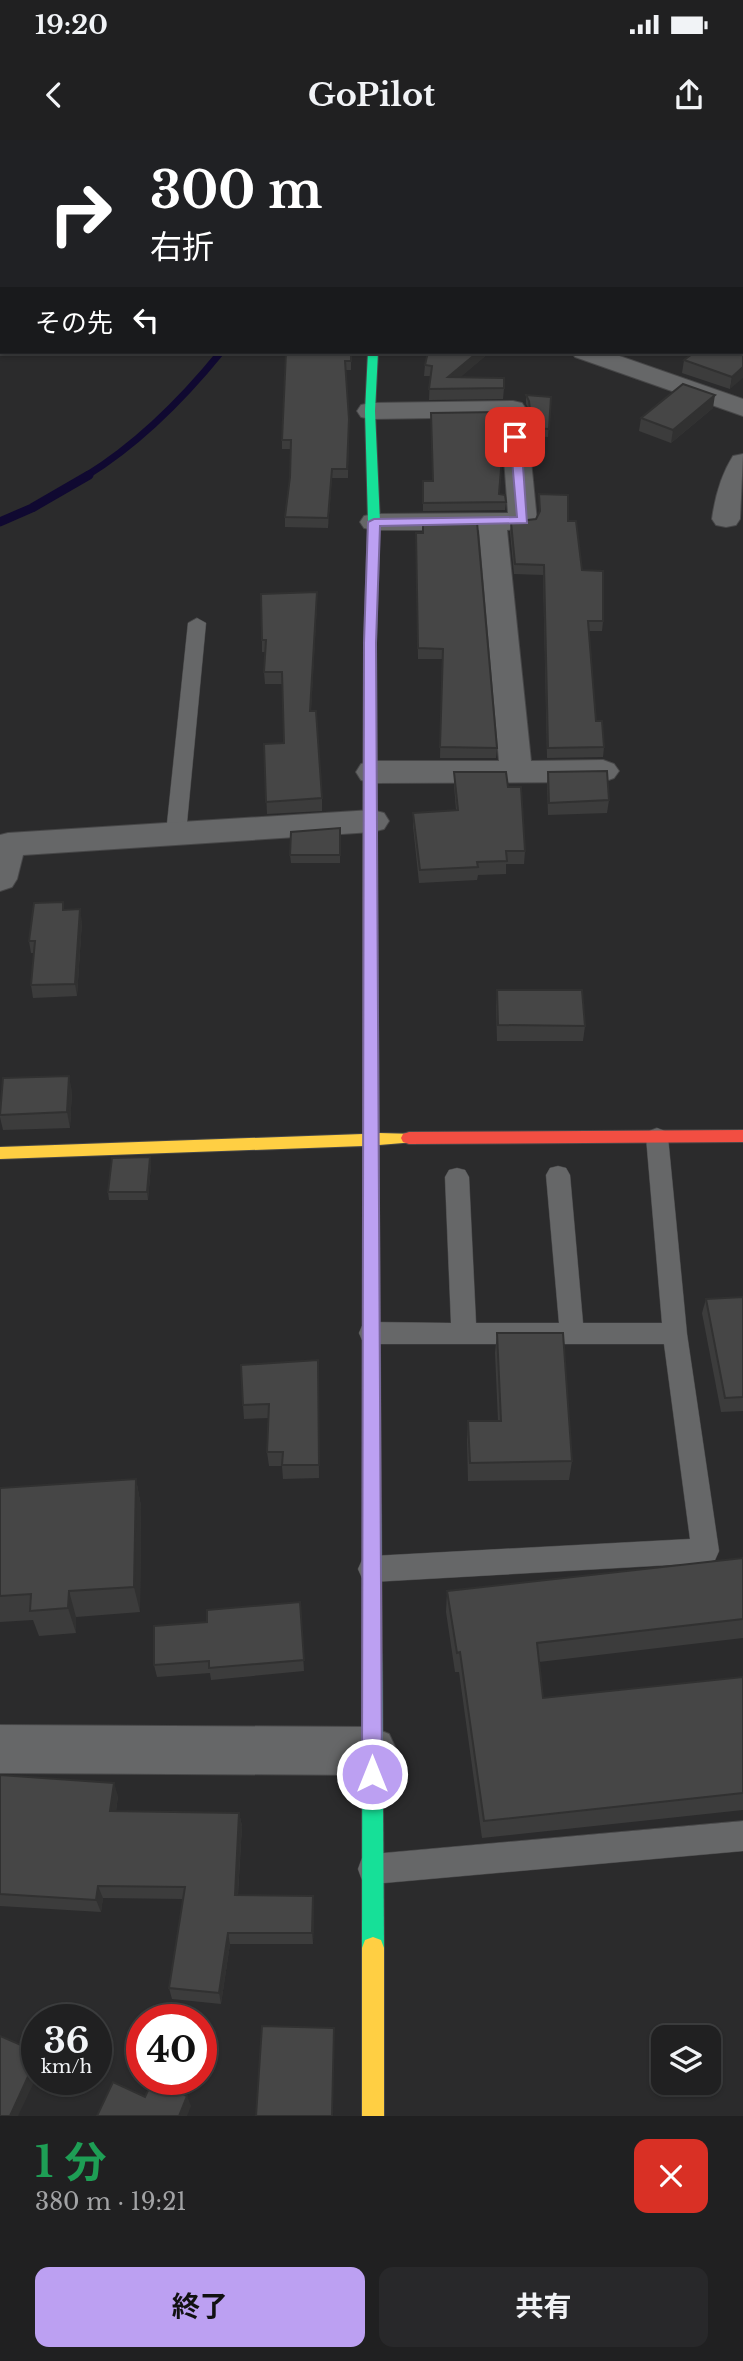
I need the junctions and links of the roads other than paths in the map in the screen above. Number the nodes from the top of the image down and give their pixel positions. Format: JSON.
{"nodes":[{"id":1,"x":373,"y":354,"type":"edge"},
{"id":2,"x":590,"y":354,"type":"edge"},
{"id":3,"x":743,"y":408,"type":"edge"},
{"id":4,"x":370,"y":411,"type":"junction"},
{"id":5,"x":743,"y":462,"type":"edge"},
{"id":6,"x":733,"y":504,"type":"edge"},
{"id":7,"x":492,"y":521,"type":"junction"},
{"id":8,"x":374,"y":522,"type":"junction"},
{"id":9,"x":197,"y":623,"type":"dead end"},
{"id":10,"x":603,"y":771,"type":"edge"},
{"id":11,"x":372,"y":772,"type":"junction"},
{"id":12,"x":516,"y":772,"type":"junction"},
{"id":13,"x":372,"y":821,"type":"junction"},
{"id":14,"x":176,"y":833,"type":"junction"},
{"id":15,"x":0,"y":878,"type":"edge"},
{"id":16,"x":743,"y":1136,"type":"edge"},
{"id":17,"x":657,"y":1137,"type":"junction"},
{"id":18,"x":371,"y":1138,"type":"junction"},
{"id":19,"x":0,"y":1153,"type":"edge"},
{"id":20,"x":558,"y":1175,"type":"dead end"},
{"id":21,"x":457,"y":1177,"type":"dead end"},
{"id":22,"x":371,"y":1333,"type":"junction"},
{"id":23,"x":464,"y":1333,"type":"junction"},
{"id":24,"x":572,"y":1334,"type":"junction"},
{"id":25,"x":675,"y":1334,"type":"junction"},
{"id":26,"x":372,"y":1569,"type":"junction"},
{"id":27,"x":0,"y":1748,"type":"edge"},
{"id":28,"x":372,"y":1751,"type":"junction"},
{"id":29,"x":743,"y":1836,"type":"edge"},
{"id":30,"x":373,"y":1869,"type":"junction"},
{"id":31,"x":373,"y":2116,"type":"edge"}],
"edges":[{"from":1,"to":4,"type":"street"},
{"from":2,"to":3,"type":"street"},
{"from":4,"to":7,"type":"street"},
{"from":4,"to":8,"type":"street"},
{"from":5,"to":6,"type":"street"},
{"from":7,"to":8,"type":"street"},
{"from":7,"to":12,"type":"street"},
{"from":8,"to":11,"type":"street"},
{"from":9,"to":14,"type":"lane"},
{"from":10,"to":12,"type":"street"},
{"from":11,"to":12,"type":"street"},
{"from":11,"to":13,"type":"street"},
{"from":13,"to":14,"type":"street"},
{"from":13,"to":18,"type":"street"},
{"from":14,"to":15,"type":"street"},
{"from":16,"to":17,"type":"street"},
{"from":17,"to":18,"type":"street"},
{"from":17,"to":25,"type":"lane"},
{"from":18,"to":19,"type":"street"},
{"from":18,"to":22,"type":"street"},
{"from":20,"to":24,"type":"lane"},
{"from":21,"to":23,"type":"lane"},
{"from":22,"to":23,"type":"lane"},
{"from":22,"to":26,"type":"street"},
{"from":23,"to":24,"type":"lane"},
{"from":24,"to":25,"type":"lane"},
{"from":25,"to":26,"type":"lane"},
{"from":26,"to":28,"type":"street"},
{"from":27,"to":28,"type":"street"},
{"from":28,"to":30,"type":"street"},
{"from":29,"to":30,"type":"lane"},
{"from":30,"to":31,"type":"street"}]}
